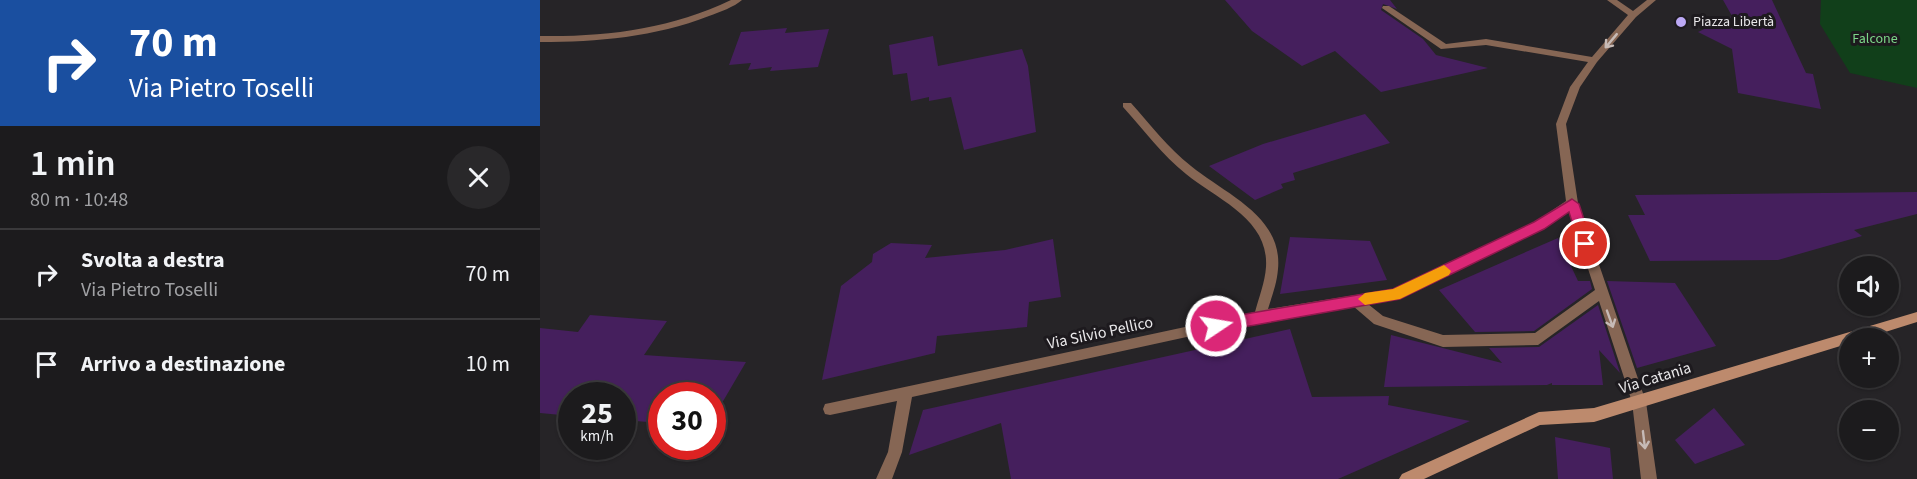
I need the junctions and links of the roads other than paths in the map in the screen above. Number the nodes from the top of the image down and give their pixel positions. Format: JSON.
{"nodes":[{"id":1,"x":738,"y":0,"type":"edge"},
{"id":2,"x":1611,"y":0,"type":"edge"},
{"id":3,"x":1652,"y":0,"type":"edge"},
{"id":4,"x":1386,"y":8,"type":"dead end"},
{"id":5,"x":1633,"y":15,"type":"junction"},
{"id":6,"x":540,"y":39,"type":"edge"},
{"id":7,"x":1594,"y":60,"type":"junction"},
{"id":8,"x":1127,"y":105,"type":"dead end"},
{"id":9,"x":1572,"y":204,"type":"junction"},
{"id":10,"x":1601,"y":292,"type":"junction"},
{"id":11,"x":1355,"y":300,"type":"junction"},
{"id":12,"x":1260,"y":316,"type":"junction"},
{"id":13,"x":1917,"y":317,"type":"edge"},
{"id":14,"x":906,"y":392,"type":"junction"},
{"id":15,"x":1640,"y":402,"type":"junction"},
{"id":16,"x":830,"y":409,"type":"dead end"},
{"id":17,"x":884,"y":479,"type":"edge"},
{"id":18,"x":1407,"y":479,"type":"edge"},
{"id":19,"x":1649,"y":479,"type":"edge"}],
"edges":[{"from":1,"to":6,"type":"street"},
{"from":2,"to":5,"type":"street"},
{"from":3,"to":5,"type":"street"},
{"from":4,"to":7,"type":"street"},
{"from":5,"to":7,"type":"street","one_way":true},
{"from":7,"to":9,"type":"street"},
{"from":8,"to":12,"type":"street"},
{"from":9,"to":10,"type":"street"},
{"from":9,"to":11,"type":"street","name":"Via Silvio Pellico"},
{"from":10,"to":11,"type":"street"},
{"from":10,"to":15,"type":"street","one_way":true},
{"from":11,"to":12,"type":"street","name":"Via Silvio Pellico"},
{"from":12,"to":14,"type":"street","name":"Via Silvio Pellico"},
{"from":13,"to":15,"type":"main road","name":"Via Catania"},
{"from":14,"to":16,"type":"street","name":"Via Silvio Pellico"},
{"from":14,"to":17,"type":"street"},
{"from":15,"to":18,"type":"main road","name":"Via Catania"},
{"from":15,"to":19,"type":"street","one_way":true}]}
